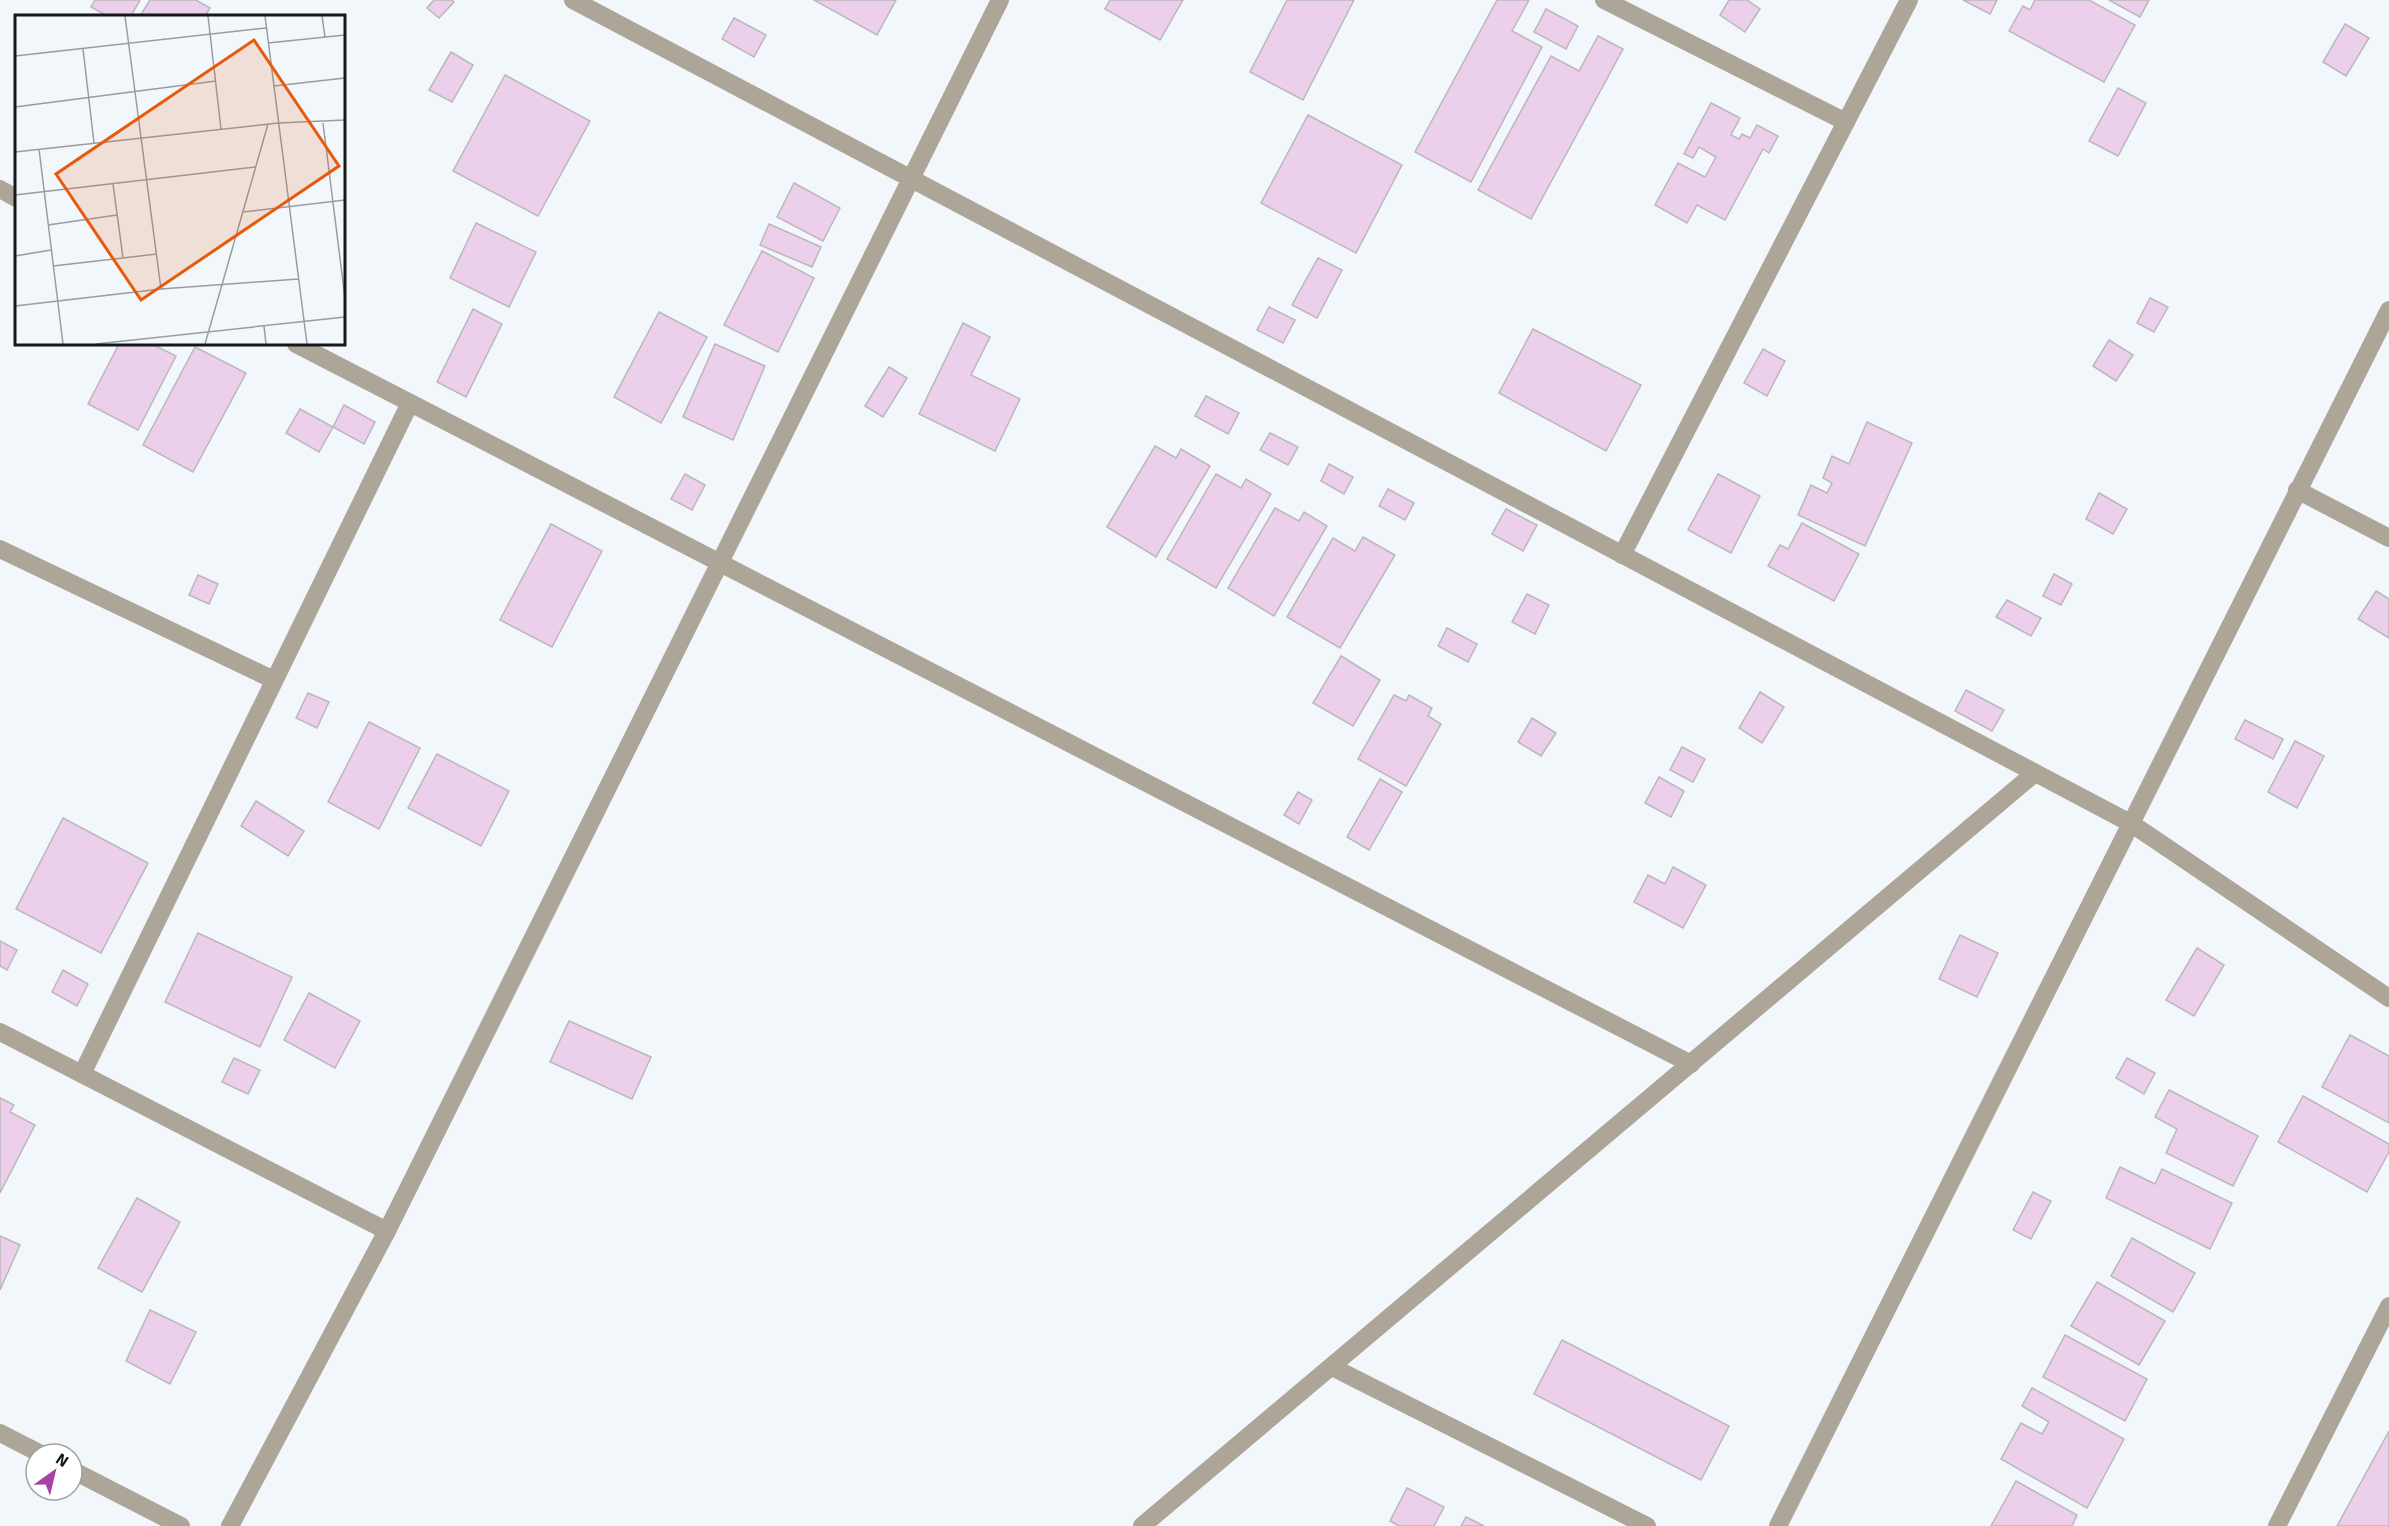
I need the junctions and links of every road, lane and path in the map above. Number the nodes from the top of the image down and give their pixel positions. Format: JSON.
{"nodes":[{"id":1,"x":573,"y":0,"type":"edge"},
{"id":2,"x":1000,"y":0,"type":"edge"},
{"id":3,"x":1604,"y":0,"type":"edge"},
{"id":4,"x":1909,"y":0,"type":"edge"},
{"id":5,"x":1846,"y":122,"type":"junction"},
{"id":6,"x":911,"y":178,"type":"junction"},
{"id":7,"x":0,"y":189,"type":"edge"},
{"id":8,"x":15,"y":197,"type":"edge"},
{"id":9,"x":2389,"y":310,"type":"edge"},
{"id":10,"x":298,"y":345,"type":"edge"},
{"id":11,"x":410,"y":403,"type":"junction"},
{"id":12,"x":2297,"y":490,"type":"junction"},
{"id":13,"x":2389,"y":538,"type":"edge"},
{"id":14,"x":0,"y":549,"type":"edge"},
{"id":15,"x":1622,"y":555,"type":"junction"},
{"id":16,"x":719,"y":564,"type":"junction"},
{"id":17,"x":274,"y":680,"type":"junction"},
{"id":18,"x":2035,"y":773,"type":"junction"},
{"id":19,"x":2132,"y":824,"type":"junction"},
{"id":20,"x":2389,"y":998,"type":"edge"},
{"id":21,"x":0,"y":1032,"type":"edge"},
{"id":22,"x":1690,"y":1064,"type":"junction"},
{"id":23,"x":82,"y":1074,"type":"junction"},
{"id":24,"x":387,"y":1231,"type":"junction"},
{"id":25,"x":2389,"y":1306,"type":"edge"},
{"id":26,"x":1332,"y":1367,"type":"junction"},
{"id":27,"x":0,"y":1433,"type":"edge"},
{"id":28,"x":24,"y":1445,"type":"edge"},
{"id":29,"x":84,"y":1476,"type":"edge"},
{"id":30,"x":181,"y":1526,"type":"edge"},
{"id":31,"x":230,"y":1526,"type":"edge"},
{"id":32,"x":1142,"y":1526,"type":"edge"},
{"id":33,"x":1647,"y":1526,"type":"edge"},
{"id":34,"x":1778,"y":1526,"type":"edge"},
{"id":35,"x":2277,"y":1526,"type":"edge"}],
"edges":[{"from":1,"to":6,"type":"street"},
{"from":2,"to":6,"type":"street"},
{"from":3,"to":5,"type":"street"},
{"from":4,"to":5,"type":"street"},
{"from":5,"to":15,"type":"street"},
{"from":6,"to":15,"type":"street"},
{"from":6,"to":16,"type":"street"},
{"from":7,"to":8,"type":"street"},
{"from":9,"to":12,"type":"street"},
{"from":10,"to":11,"type":"street"},
{"from":11,"to":16,"type":"street"},
{"from":11,"to":17,"type":"street"},
{"from":12,"to":13,"type":"street"},
{"from":12,"to":19,"type":"street"},
{"from":14,"to":17,"type":"street"},
{"from":15,"to":18,"type":"street"},
{"from":16,"to":22,"type":"street"},
{"from":16,"to":24,"type":"street"},
{"from":17,"to":23,"type":"street"},
{"from":18,"to":19,"type":"street"},
{"from":18,"to":22,"type":"street"},
{"from":19,"to":20,"type":"street"},
{"from":19,"to":34,"type":"street"},
{"from":21,"to":23,"type":"street"},
{"from":22,"to":26,"type":"street"},
{"from":23,"to":24,"type":"street"},
{"from":24,"to":31,"type":"street"},
{"from":25,"to":35,"type":"street"},
{"from":26,"to":32,"type":"street"},
{"from":26,"to":33,"type":"street"},
{"from":27,"to":28,"type":"street"},
{"from":29,"to":30,"type":"street"}]}
